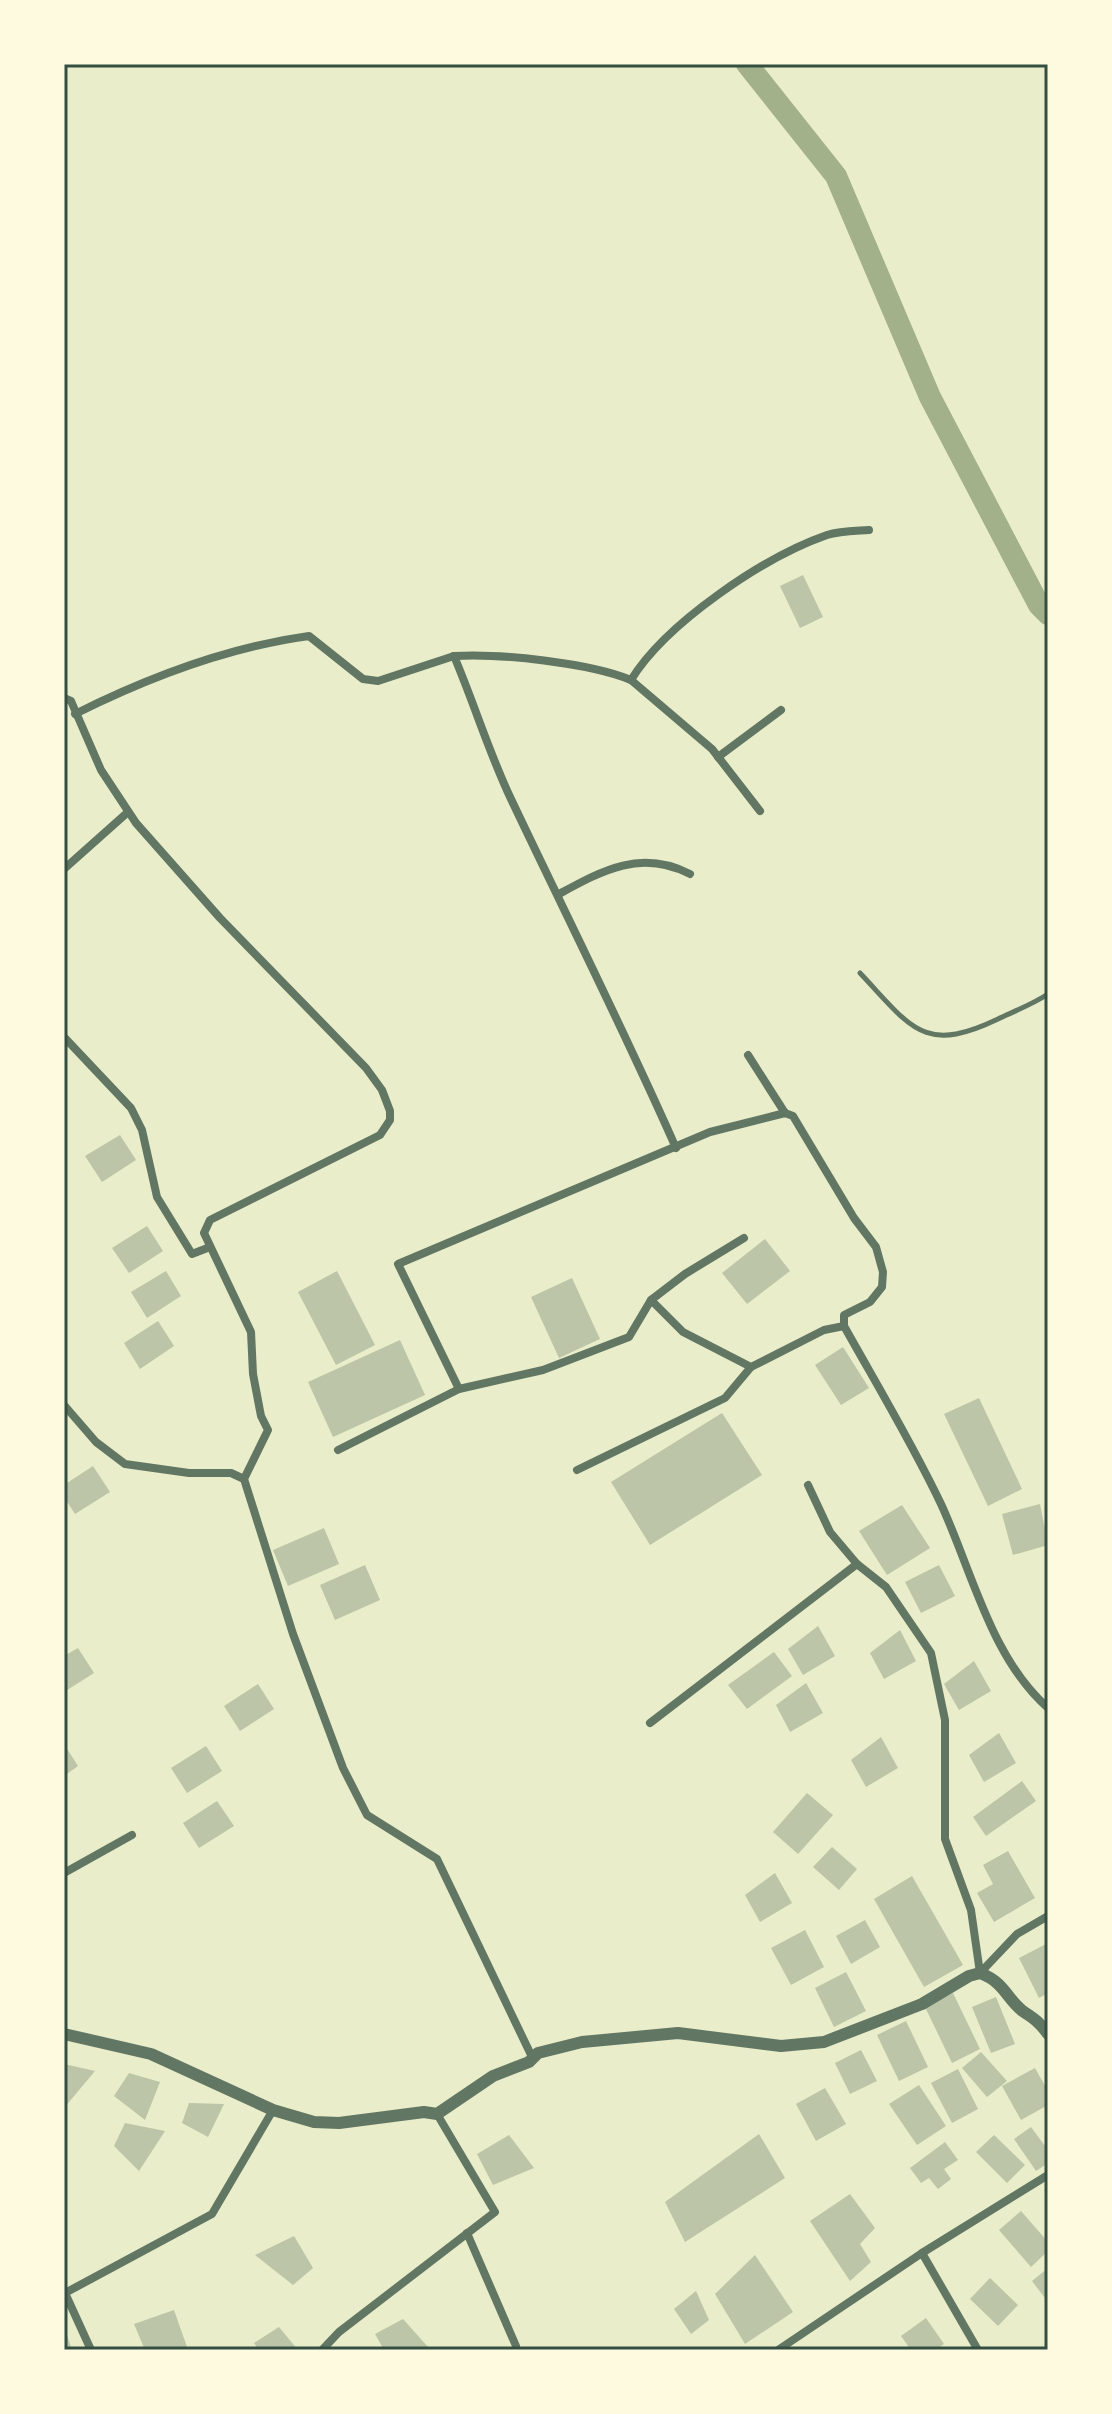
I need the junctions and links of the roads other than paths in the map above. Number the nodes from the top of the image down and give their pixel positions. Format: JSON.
{"nodes":[{"id":1,"x":869,"y":530,"type":"dead end"},
{"id":2,"x":454,"y":656,"type":"junction"},
{"id":3,"x":631,"y":680,"type":"junction"},
{"id":4,"x":64,"y":698,"type":"edge"},
{"id":5,"x":781,"y":710,"type":"dead end"},
{"id":6,"x":75,"y":714,"type":"junction"},
{"id":7,"x":718,"y":757,"type":"junction"},
{"id":8,"x":760,"y":811,"type":"dead end"},
{"id":9,"x":128,"y":812,"type":"junction"},
{"id":10,"x":64,"y":869,"type":"edge"},
{"id":11,"x":690,"y":874,"type":"dead end"},
{"id":12,"x":559,"y":894,"type":"junction"},
{"id":13,"x":860,"y":973,"type":"dead end"},
{"id":14,"x":1048,"y":994,"type":"edge"},
{"id":15,"x":64,"y":1037,"type":"edge"},
{"id":16,"x":748,"y":1055,"type":"dead end"},
{"id":17,"x":785,"y":1113,"type":"junction"},
{"id":18,"x":676,"y":1148,"type":"junction"},
{"id":19,"x":744,"y":1238,"type":"dead end"},
{"id":20,"x":210,"y":1247,"type":"junction"},
{"id":21,"x":651,"y":1300,"type":"junction"},
{"id":22,"x":844,"y":1326,"type":"junction"},
{"id":23,"x":751,"y":1367,"type":"junction"},
{"id":24,"x":459,"y":1389,"type":"junction"},
{"id":25,"x":64,"y":1405,"type":"edge"},
{"id":26,"x":338,"y":1450,"type":"dead end"},
{"id":27,"x":577,"y":1470,"type":"dead end"},
{"id":28,"x":244,"y":1479,"type":"junction"},
{"id":29,"x":808,"y":1485,"type":"dead end"},
{"id":30,"x":857,"y":1564,"type":"junction"},
{"id":31,"x":1048,"y":1708,"type":"edge"},
{"id":32,"x":650,"y":1723,"type":"dead end"},
{"id":33,"x":132,"y":1835,"type":"dead end"},
{"id":34,"x":64,"y":1873,"type":"edge"},
{"id":35,"x":1048,"y":1916,"type":"edge"},
{"id":36,"x":980,"y":1973,"type":"junction"},
{"id":37,"x":64,"y":2034,"type":"edge"},
{"id":38,"x":1048,"y":2034,"type":"edge"},
{"id":39,"x":533,"y":2059,"type":"junction"},
{"id":40,"x":273,"y":2110,"type":"junction"},
{"id":41,"x":437,"y":2114,"type":"junction"},
{"id":42,"x":1048,"y":2175,"type":"edge"},
{"id":43,"x":467,"y":2233,"type":"junction"},
{"id":44,"x":922,"y":2253,"type":"junction"},
{"id":45,"x":516,"y":2346,"type":"dead end"},
{"id":46,"x":91,"y":2350,"type":"edge"},
{"id":47,"x":322,"y":2350,"type":"edge"},
{"id":48,"x":778,"y":2350,"type":"edge"},
{"id":49,"x":978,"y":2350,"type":"edge"}],
"edges":[{"from":1,"to":3,"type":"street"},
{"from":2,"to":3,"type":"street"},
{"from":2,"to":6,"type":"street"},
{"from":2,"to":12,"type":"street"},
{"from":3,"to":7,"type":"street"},
{"from":4,"to":6,"type":"street"},
{"from":5,"to":7,"type":"street"},
{"from":6,"to":9,"type":"street"},
{"from":7,"to":8,"type":"street"},
{"from":9,"to":10,"type":"street"},
{"from":9,"to":20,"type":"street"},
{"from":11,"to":12,"type":"street"},
{"from":12,"to":18,"type":"street"},
{"from":13,"to":14,"type":"lane"},
{"from":15,"to":20,"type":"street"},
{"from":16,"to":17,"type":"street"},
{"from":17,"to":18,"type":"street"},
{"from":17,"to":22,"type":"street"},
{"from":18,"to":24,"type":"street"},
{"from":19,"to":21,"type":"street"},
{"from":20,"to":28,"type":"street"},
{"from":21,"to":23,"type":"street"},
{"from":21,"to":24,"type":"street"},
{"from":22,"to":23,"type":"street"},
{"from":22,"to":31,"type":"street"},
{"from":23,"to":27,"type":"street"},
{"from":24,"to":26,"type":"street"},
{"from":25,"to":28,"type":"street"},
{"from":28,"to":39,"type":"street"},
{"from":29,"to":30,"type":"street"},
{"from":30,"to":32,"type":"street"},
{"from":30,"to":36,"type":"street"},
{"from":33,"to":34,"type":"street"},
{"from":35,"to":36,"type":"street"},
{"from":36,"to":38,"type":"street"},
{"from":36,"to":39,"type":"street"},
{"from":37,"to":40,"type":"street"},
{"from":39,"to":41,"type":"street"},
{"from":40,"to":41,"type":"street"},
{"from":40,"to":46,"type":"street"},
{"from":41,"to":43,"type":"street"},
{"from":42,"to":44,"type":"street"},
{"from":43,"to":45,"type":"street"},
{"from":43,"to":47,"type":"street"},
{"from":44,"to":48,"type":"street"},
{"from":44,"to":49,"type":"street"}]}
